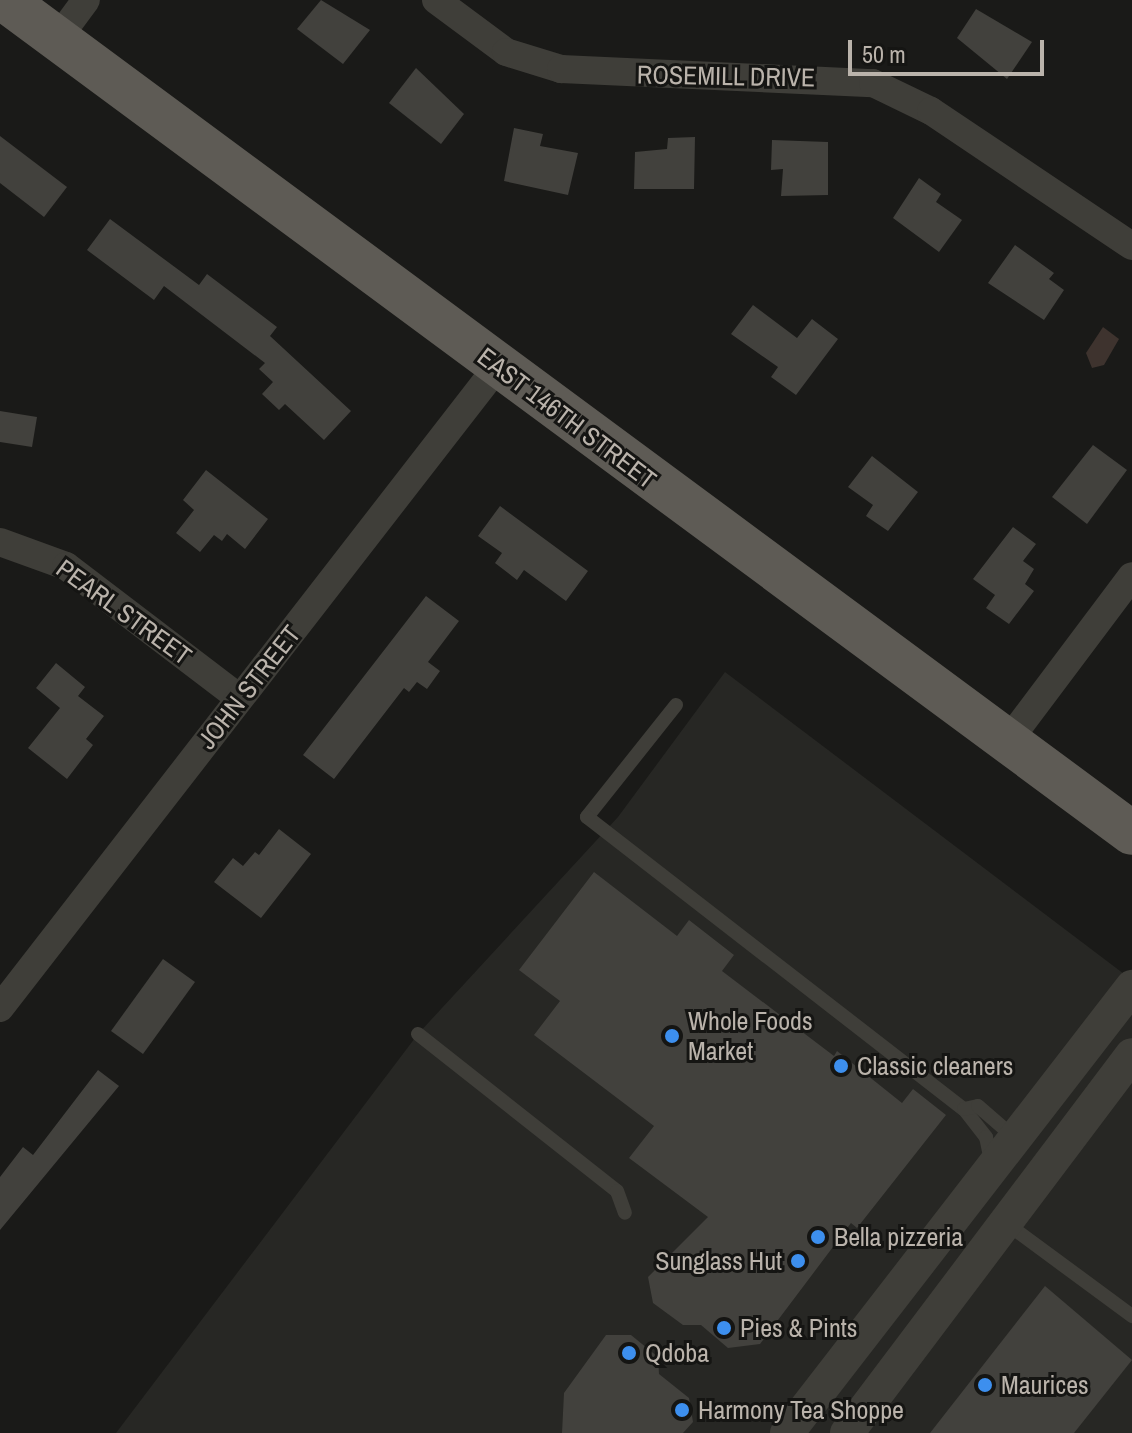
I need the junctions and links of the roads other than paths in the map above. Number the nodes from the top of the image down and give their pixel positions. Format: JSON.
{"nodes":[{"id":1,"x":5,"y":0,"type":"edge"},
{"id":2,"x":86,"y":0,"type":"edge"},
{"id":3,"x":436,"y":0,"type":"edge"},
{"id":4,"x":58,"y":38,"type":"junction"},
{"id":5,"x":1132,"y":246,"type":"edge"},
{"id":6,"x":498,"y":366,"type":"junction"},
{"id":7,"x":0,"y":542,"type":"edge"},
{"id":8,"x":1132,"y":576,"type":"edge"},
{"id":9,"x":239,"y":698,"type":"junction"},
{"id":10,"x":676,"y":705,"type":"dead end"},
{"id":11,"x":1008,"y":741,"type":"junction"},
{"id":12,"x":1132,"y":833,"type":"edge"},
{"id":13,"x":1132,"y":987,"type":"edge"},
{"id":14,"x":0,"y":1008,"type":"edge"},
{"id":15,"x":418,"y":1034,"type":"dead end"},
{"id":16,"x":1132,"y":1055,"type":"edge"},
{"id":17,"x":964,"y":1109,"type":"junction"},
{"id":18,"x":1015,"y":1138,"type":"junction"},
{"id":19,"x":991,"y":1169,"type":"junction"},
{"id":20,"x":625,"y":1213,"type":"dead end"},
{"id":21,"x":1006,"y":1222,"type":"junction"},
{"id":22,"x":1132,"y":1316,"type":"edge"},
{"id":23,"x":895,"y":1372,"type":"junction"},
{"id":24,"x":787,"y":1433,"type":"edge"},
{"id":25,"x":847,"y":1433,"type":"edge"}],
"edges":[{"from":1,"to":4,"type":"main road","name":"EAST 146TH STREET"},
{"from":2,"to":4,"type":"street"},
{"from":3,"to":5,"type":"street","name":"ROSEMILL DRIVE"},
{"from":4,"to":6,"type":"main road","name":"EAST 146TH STREET"},
{"from":6,"to":9,"type":"street","name":"JOHN STREET"},
{"from":6,"to":11,"type":"main road","name":"EAST 146TH STREET"},
{"from":7,"to":9,"type":"street","name":"PEARL STREET"},
{"from":8,"to":11,"type":"street"},
{"from":9,"to":14,"type":"street","name":"JOHN STREET"},
{"from":10,"to":17,"type":"lane"},
{"from":11,"to":12,"type":"main road","name":"EAST 146TH STREET"},
{"from":13,"to":18,"type":"street"},
{"from":15,"to":20,"type":"lane"},
{"from":16,"to":21,"type":"street"},
{"from":17,"to":18,"type":"lane"},
{"from":17,"to":19,"type":"lane"},
{"from":18,"to":19,"type":"street"},
{"from":18,"to":23,"type":"street"},
{"from":19,"to":24,"type":"street"},
{"from":21,"to":22,"type":"lane"},
{"from":21,"to":23,"type":"street"},
{"from":23,"to":25,"type":"street"}]}
